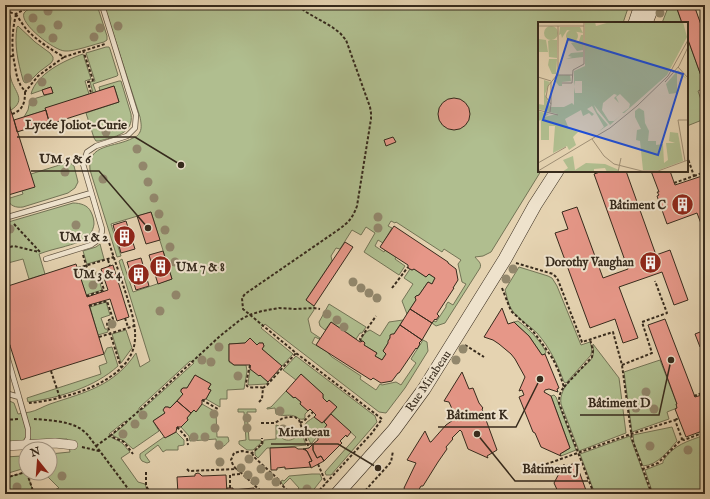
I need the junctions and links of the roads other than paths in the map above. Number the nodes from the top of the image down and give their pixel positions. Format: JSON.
{"nodes":[{"id":1,"x":102,"y":5,"type":"edge"},
{"id":2,"x":641,"y":5,"type":"edge"},
{"id":3,"x":653,"y":5,"type":"edge"},
{"id":4,"x":635,"y":22,"type":"edge"},
{"id":5,"x":646,"y":22,"type":"edge"},
{"id":6,"x":556,"y":172,"type":"edge"},
{"id":7,"x":563,"y":172,"type":"edge"},
{"id":8,"x":91,"y":193,"type":"junction"},
{"id":9,"x":5,"y":208,"type":"edge"},
{"id":10,"x":6,"y":218,"type":"edge"},
{"id":11,"x":46,"y":259,"type":"road end"},
{"id":12,"x":505,"y":259,"type":"junction"},
{"id":13,"x":6,"y":353,"type":"edge"},
{"id":14,"x":5,"y":393,"type":"edge"},
{"id":15,"x":19,"y":397,"type":"junction"},
{"id":16,"x":26,"y":441,"type":"edge"},
{"id":17,"x":58,"y":443,"type":"edge"},
{"id":18,"x":18,"y":445,"type":"edge"},
{"id":19,"x":74,"y":445,"type":"road end"},
{"id":20,"x":5,"y":446,"type":"edge"},
{"id":21,"x":341,"y":490,"type":"edge"}],
"edges":[{"from":1,"to":8,"type":"lane"},
{"from":2,"to":4,"type":"street"},
{"from":3,"to":5,"type":"street"},
{"from":6,"to":12,"type":"street","name":"Rue Mirabeau"},
{"from":7,"to":12,"type":"street","name":"Rue Mirabeau"},
{"from":8,"to":10,"type":"lane"},
{"from":8,"to":11,"type":"lane"},
{"from":9,"to":10,"type":"lane"},
{"from":12,"to":21,"type":"street","name":"Rue Mirabeau"},
{"from":13,"to":15,"type":"lane"},
{"from":14,"to":15,"type":"lane"},
{"from":15,"to":16,"type":"lane"},
{"from":17,"to":19,"type":"street"},
{"from":18,"to":20,"type":"street"}]}
